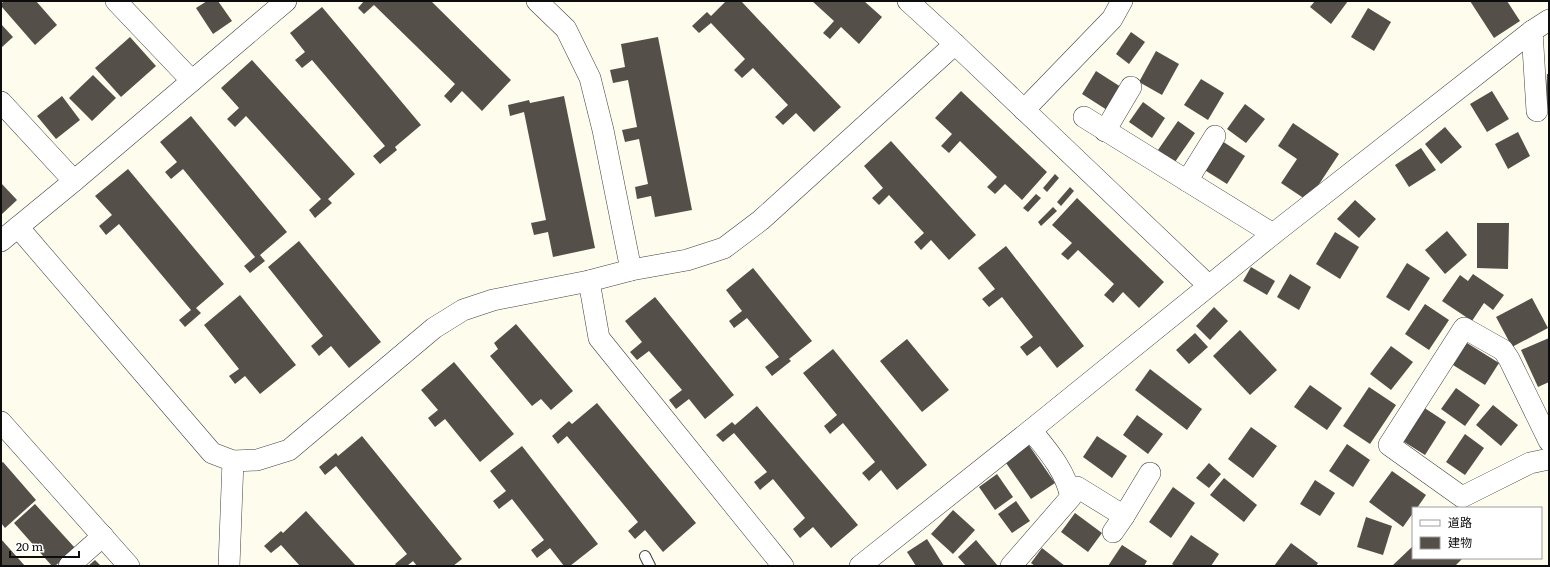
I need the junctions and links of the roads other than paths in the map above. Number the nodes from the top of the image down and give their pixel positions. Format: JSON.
{"nodes":[{"id":1,"x":116,"y":1,"type":"edge"},
{"id":2,"x":286,"y":1,"type":"edge"},
{"id":3,"x":537,"y":1,"type":"edge"},
{"id":4,"x":908,"y":1,"type":"edge"},
{"id":5,"x":1122,"y":1,"type":"edge"},
{"id":6,"x":1549,"y":20,"type":"edge"},
{"id":7,"x":1532,"y":31,"type":"junction"},
{"id":8,"x":955,"y":44,"type":"junction"},
{"id":9,"x":192,"y":81,"type":"junction"},
{"id":10,"x":1131,"y":87,"type":"dead end"},
{"id":11,"x":1,"y":102,"type":"edge"},
{"id":12,"x":1024,"y":110,"type":"junction"},
{"id":13,"x":1537,"y":111,"type":"dead end"},
{"id":14,"x":1084,"y":117,"type":"dead end"},
{"id":15,"x":1105,"y":131,"type":"junction"},
{"id":16,"x":1215,"y":136,"type":"dead end"},
{"id":17,"x":74,"y":181,"type":"junction"},
{"id":18,"x":1187,"y":181,"type":"junction"},
{"id":19,"x":18,"y":227,"type":"junction"},
{"id":20,"x":1273,"y":234,"type":"junction"},
{"id":21,"x":1,"y":241,"type":"edge"},
{"id":22,"x":631,"y":270,"type":"junction"},
{"id":23,"x":589,"y":281,"type":"junction"},
{"id":24,"x":1208,"y":285,"type":"junction"},
{"id":25,"x":1031,"y":430,"type":"junction"},
{"id":26,"x":5,"y":435,"type":"edge"},
{"id":27,"x":1549,"y":441,"type":"edge"},
{"id":28,"x":1549,"y":458,"type":"edge"},
{"id":29,"x":233,"y":461,"type":"junction"},
{"id":30,"x":1150,"y":473,"type":"dead end"},
{"id":31,"x":1069,"y":489,"type":"junction"},
{"id":32,"x":103,"y":536,"type":"junction"},
{"id":33,"x":645,"y":556,"type":"dead end"},
{"id":34,"x":867,"y":564,"type":"edge"},
{"id":35,"x":69,"y":566,"type":"edge"},
{"id":36,"x":129,"y":566,"type":"edge"},
{"id":37,"x":229,"y":566,"type":"edge"},
{"id":38,"x":650,"y":566,"type":"edge"},
{"id":39,"x":783,"y":566,"type":"edge"},
{"id":40,"x":1011,"y":566,"type":"edge"}],
"edges":[{"from":1,"to":9,"type":"street"},
{"from":2,"to":9,"type":"street"},
{"from":3,"to":22,"type":"street"},
{"from":4,"to":8,"type":"street"},
{"from":5,"to":12,"type":"street"},
{"from":6,"to":7,"type":"street"},
{"from":7,"to":13,"type":"street"},
{"from":7,"to":20,"type":"street"},
{"from":8,"to":12,"type":"street"},
{"from":8,"to":22,"type":"street"},
{"from":9,"to":17,"type":"street"},
{"from":10,"to":15,"type":"street"},
{"from":11,"to":17,"type":"street"},
{"from":12,"to":24,"type":"street"},
{"from":14,"to":15,"type":"street"},
{"from":15,"to":18,"type":"street"},
{"from":16,"to":18,"type":"street"},
{"from":17,"to":19,"type":"street"},
{"from":18,"to":20,"type":"street"},
{"from":19,"to":21,"type":"street"},
{"from":19,"to":29,"type":"street"},
{"from":20,"to":24,"type":"street"},
{"from":22,"to":23,"type":"street"},
{"from":23,"to":29,"type":"street"},
{"from":23,"to":39,"type":"street"},
{"from":24,"to":25,"type":"street"},
{"from":25,"to":31,"type":"street"},
{"from":25,"to":34,"type":"street"},
{"from":26,"to":32,"type":"street"},
{"from":27,"to":28,"type":"street"},
{"from":29,"to":37,"type":"street"},
{"from":30,"to":31,"type":"street"},
{"from":31,"to":40,"type":"street"},
{"from":32,"to":35,"type":"street"},
{"from":32,"to":36,"type":"street"},
{"from":33,"to":38,"type":"lane"}]}
